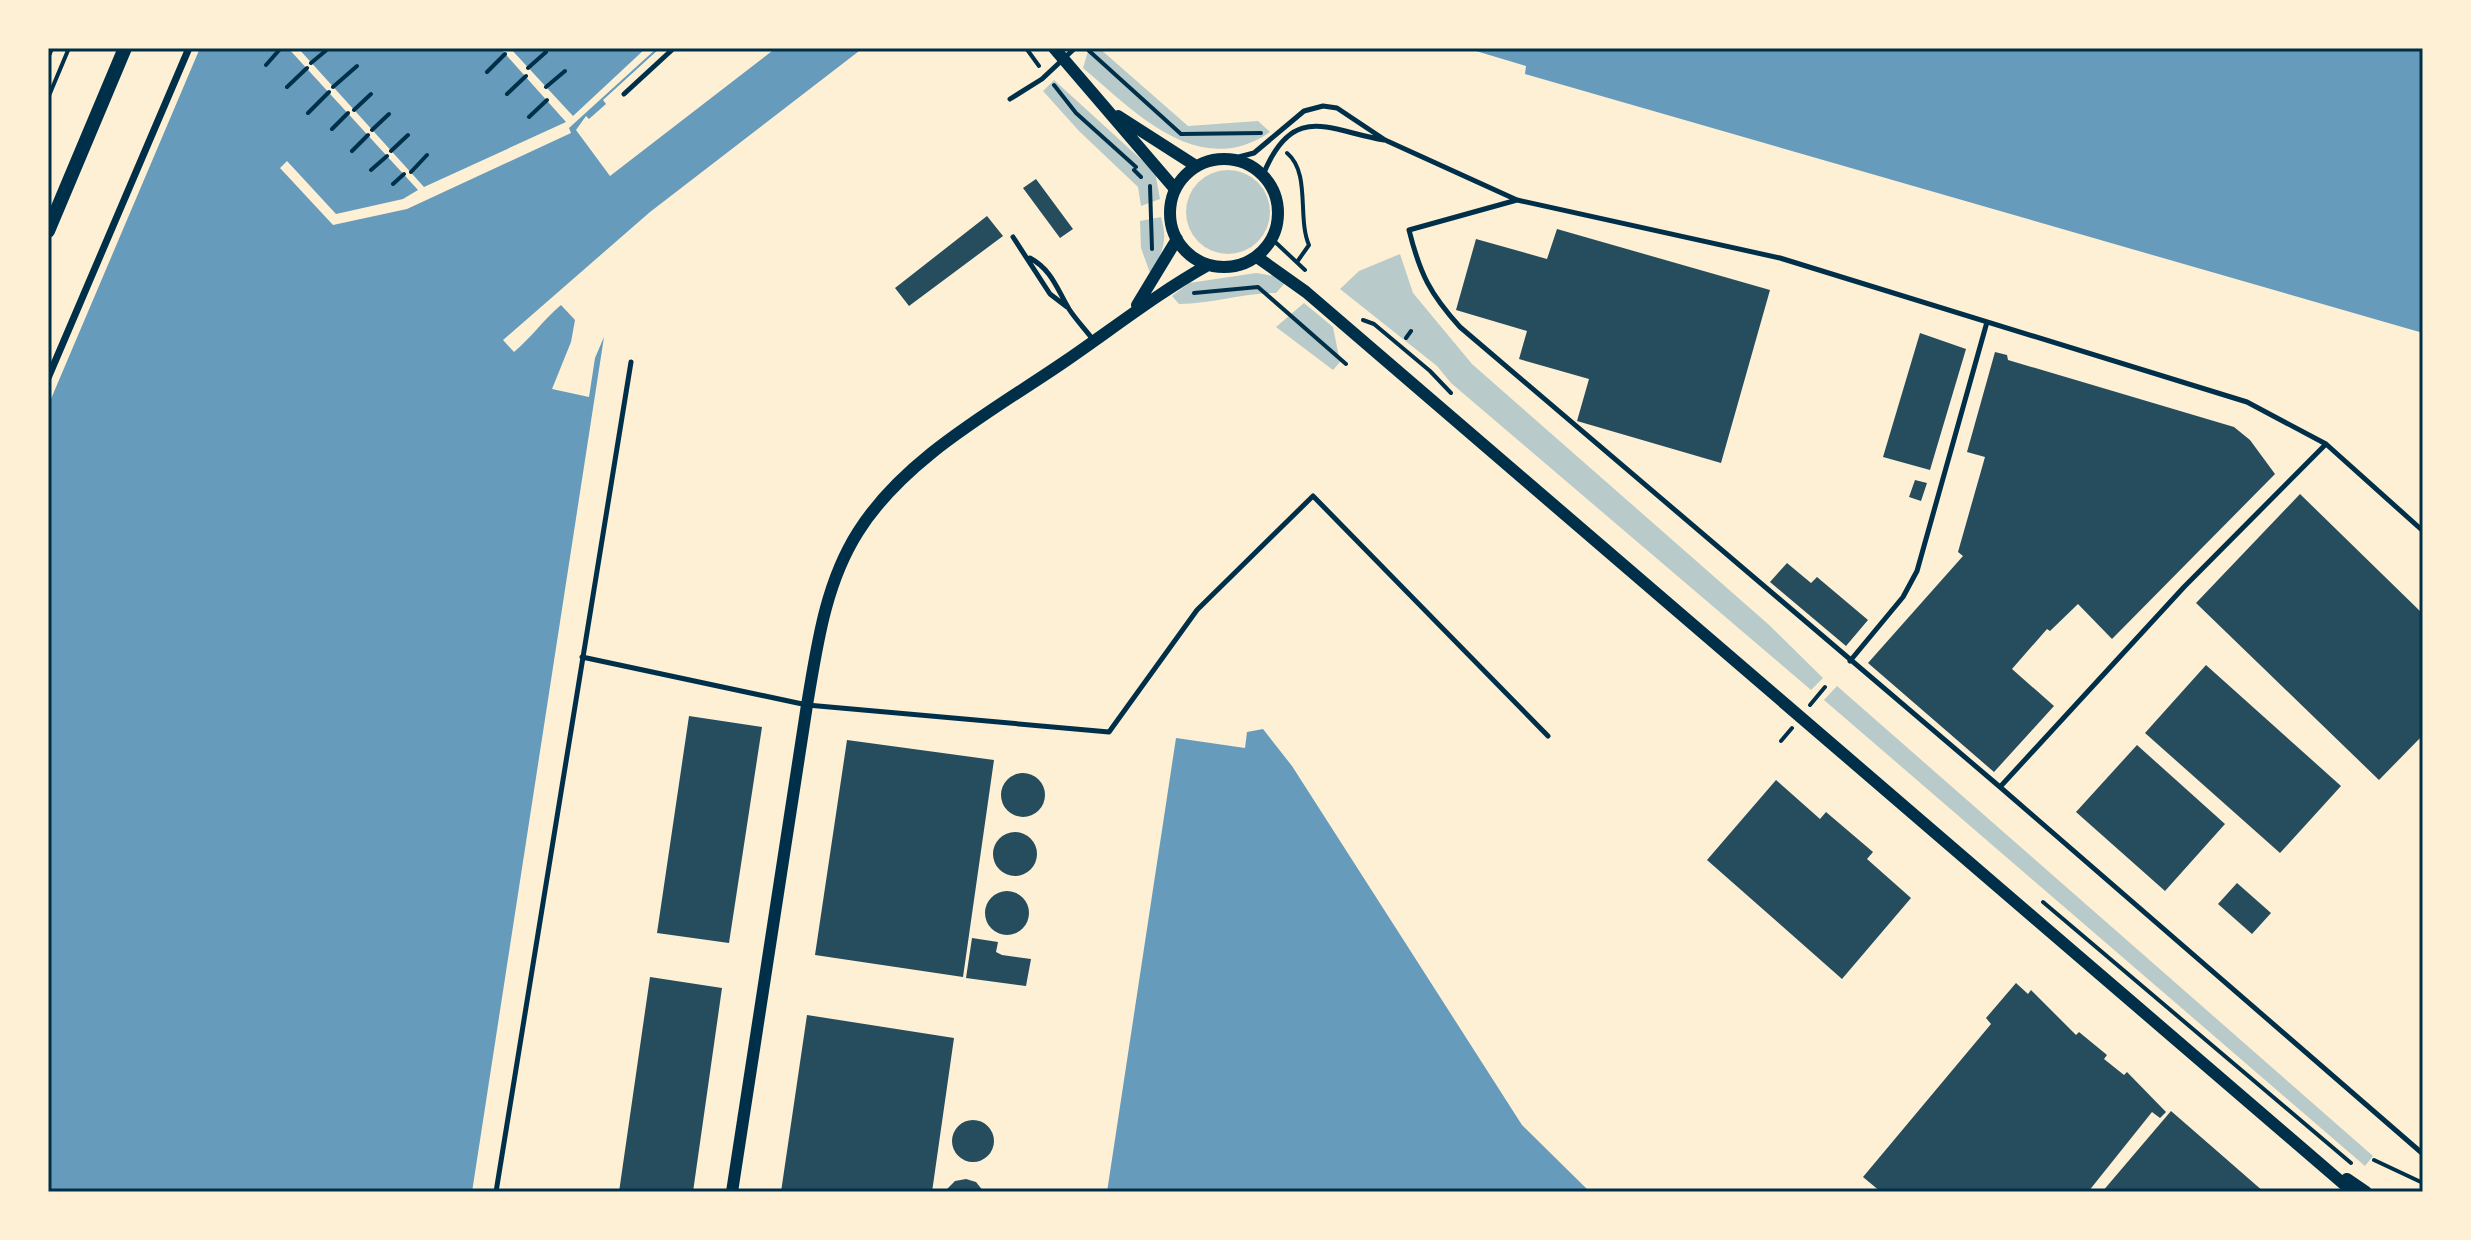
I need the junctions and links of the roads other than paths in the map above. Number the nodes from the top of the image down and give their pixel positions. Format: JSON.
{"nodes":[{"id":1,"x":125,"y":48,"type":"edge"},
{"id":2,"x":189,"y":48,"type":"edge"},
{"id":3,"x":674,"y":48,"type":"edge"},
{"id":4,"x":1054,"y":48,"type":"edge"},
{"id":5,"x":1075,"y":48,"type":"edge"},
{"id":6,"x":1064,"y":59,"type":"junction"},
{"id":7,"x":624,"y":94,"type":"dead end"},
{"id":8,"x":1010,"y":99,"type":"dead end"},
{"id":9,"x":1112,"y":113,"type":"junction"},
{"id":10,"x":1385,"y":140,"type":"junction"},
{"id":11,"x":1231,"y":159,"type":"junction"},
{"id":12,"x":1196,"y":166,"type":"junction"},
{"id":13,"x":1263,"y":175,"type":"junction"},
{"id":14,"x":1175,"y":189,"type":"junction"},
{"id":15,"x":1517,"y":200,"type":"junction"},
{"id":16,"x":48,"y":231,"type":"edge"},
{"id":17,"x":1013,"y":237,"type":"dead end"},
{"id":18,"x":1177,"y":239,"type":"junction"},
{"id":19,"x":1257,"y":257,"type":"junction"},
{"id":20,"x":1030,"y":258,"type":"junction"},
{"id":21,"x":1208,"y":265,"type":"junction"},
{"id":22,"x":1068,"y":307,"type":"junction"},
{"id":23,"x":1135,"y":309,"type":"junction"},
{"id":24,"x":1987,"y":322,"type":"junction"},
{"id":25,"x":1094,"y":341,"type":"junction"},
{"id":26,"x":631,"y":362,"type":"dead end"},
{"id":27,"x":48,"y":378,"type":"edge"},
{"id":28,"x":2326,"y":444,"type":"junction"},
{"id":29,"x":2423,"y":531,"type":"edge"},
{"id":30,"x":582,"y":657,"type":"junction"},
{"id":31,"x":1850,"y":661,"type":"junction"},
{"id":32,"x":807,"y":705,"type":"junction"},
{"id":33,"x":1548,"y":736,"type":"dead end"},
{"id":34,"x":2000,"y":787,"type":"junction"},
{"id":35,"x":2423,"y":1154,"type":"edge"},
{"id":36,"x":2333,"y":1172,"type":"junction"},
{"id":37,"x":496,"y":1192,"type":"edge"},
{"id":38,"x":732,"y":1192,"type":"edge"},
{"id":39,"x":2353,"y":1192,"type":"edge"},
{"id":40,"x":2366,"y":1192,"type":"edge"}],
"edges":[{"from":1,"to":16,"type":"main road"},
{"from":2,"to":27,"type":"street"},
{"from":3,"to":7,"type":"lane"},
{"from":4,"to":6,"type":"street"},
{"from":5,"to":6,"type":"lane"},
{"from":6,"to":8,"type":"lane"},
{"from":6,"to":9,"type":"street"},
{"from":9,"to":12,"type":"street"},
{"from":9,"to":14,"type":"street"},
{"from":10,"to":11,"type":"lane"},
{"from":10,"to":13,"type":"lane"},
{"from":10,"to":15,"type":"lane"},
{"from":11,"to":12,"type":"street"},
{"from":11,"to":13,"type":"street"},
{"from":12,"to":14,"type":"street"},
{"from":13,"to":19,"type":"street"},
{"from":14,"to":18,"type":"street"},
{"from":15,"to":24,"type":"lane"},
{"from":15,"to":31,"type":"lane"},
{"from":17,"to":20,"type":"lane"},
{"from":18,"to":21,"type":"street"},
{"from":18,"to":23,"type":"street"},
{"from":19,"to":21,"type":"street"},
{"from":19,"to":36,"type":"street"},
{"from":20,"to":22,"type":"lane"},
{"from":20,"to":22,"type":"lane"},
{"from":21,"to":23,"type":"street"},
{"from":22,"to":25,"type":"lane"},
{"from":23,"to":25,"type":"street"},
{"from":24,"to":28,"type":"lane"},
{"from":24,"to":31,"type":"lane"},
{"from":25,"to":32,"type":"street"},
{"from":26,"to":30,"type":"lane"},
{"from":28,"to":29,"type":"lane"},
{"from":28,"to":34,"type":"lane"},
{"from":30,"to":32,"type":"lane"},
{"from":30,"to":37,"type":"lane"},
{"from":31,"to":34,"type":"lane"},
{"from":32,"to":33,"type":"lane"},
{"from":32,"to":38,"type":"street"},
{"from":34,"to":35,"type":"lane"},
{"from":36,"to":39,"type":"street"},
{"from":36,"to":40,"type":"street"}]}
